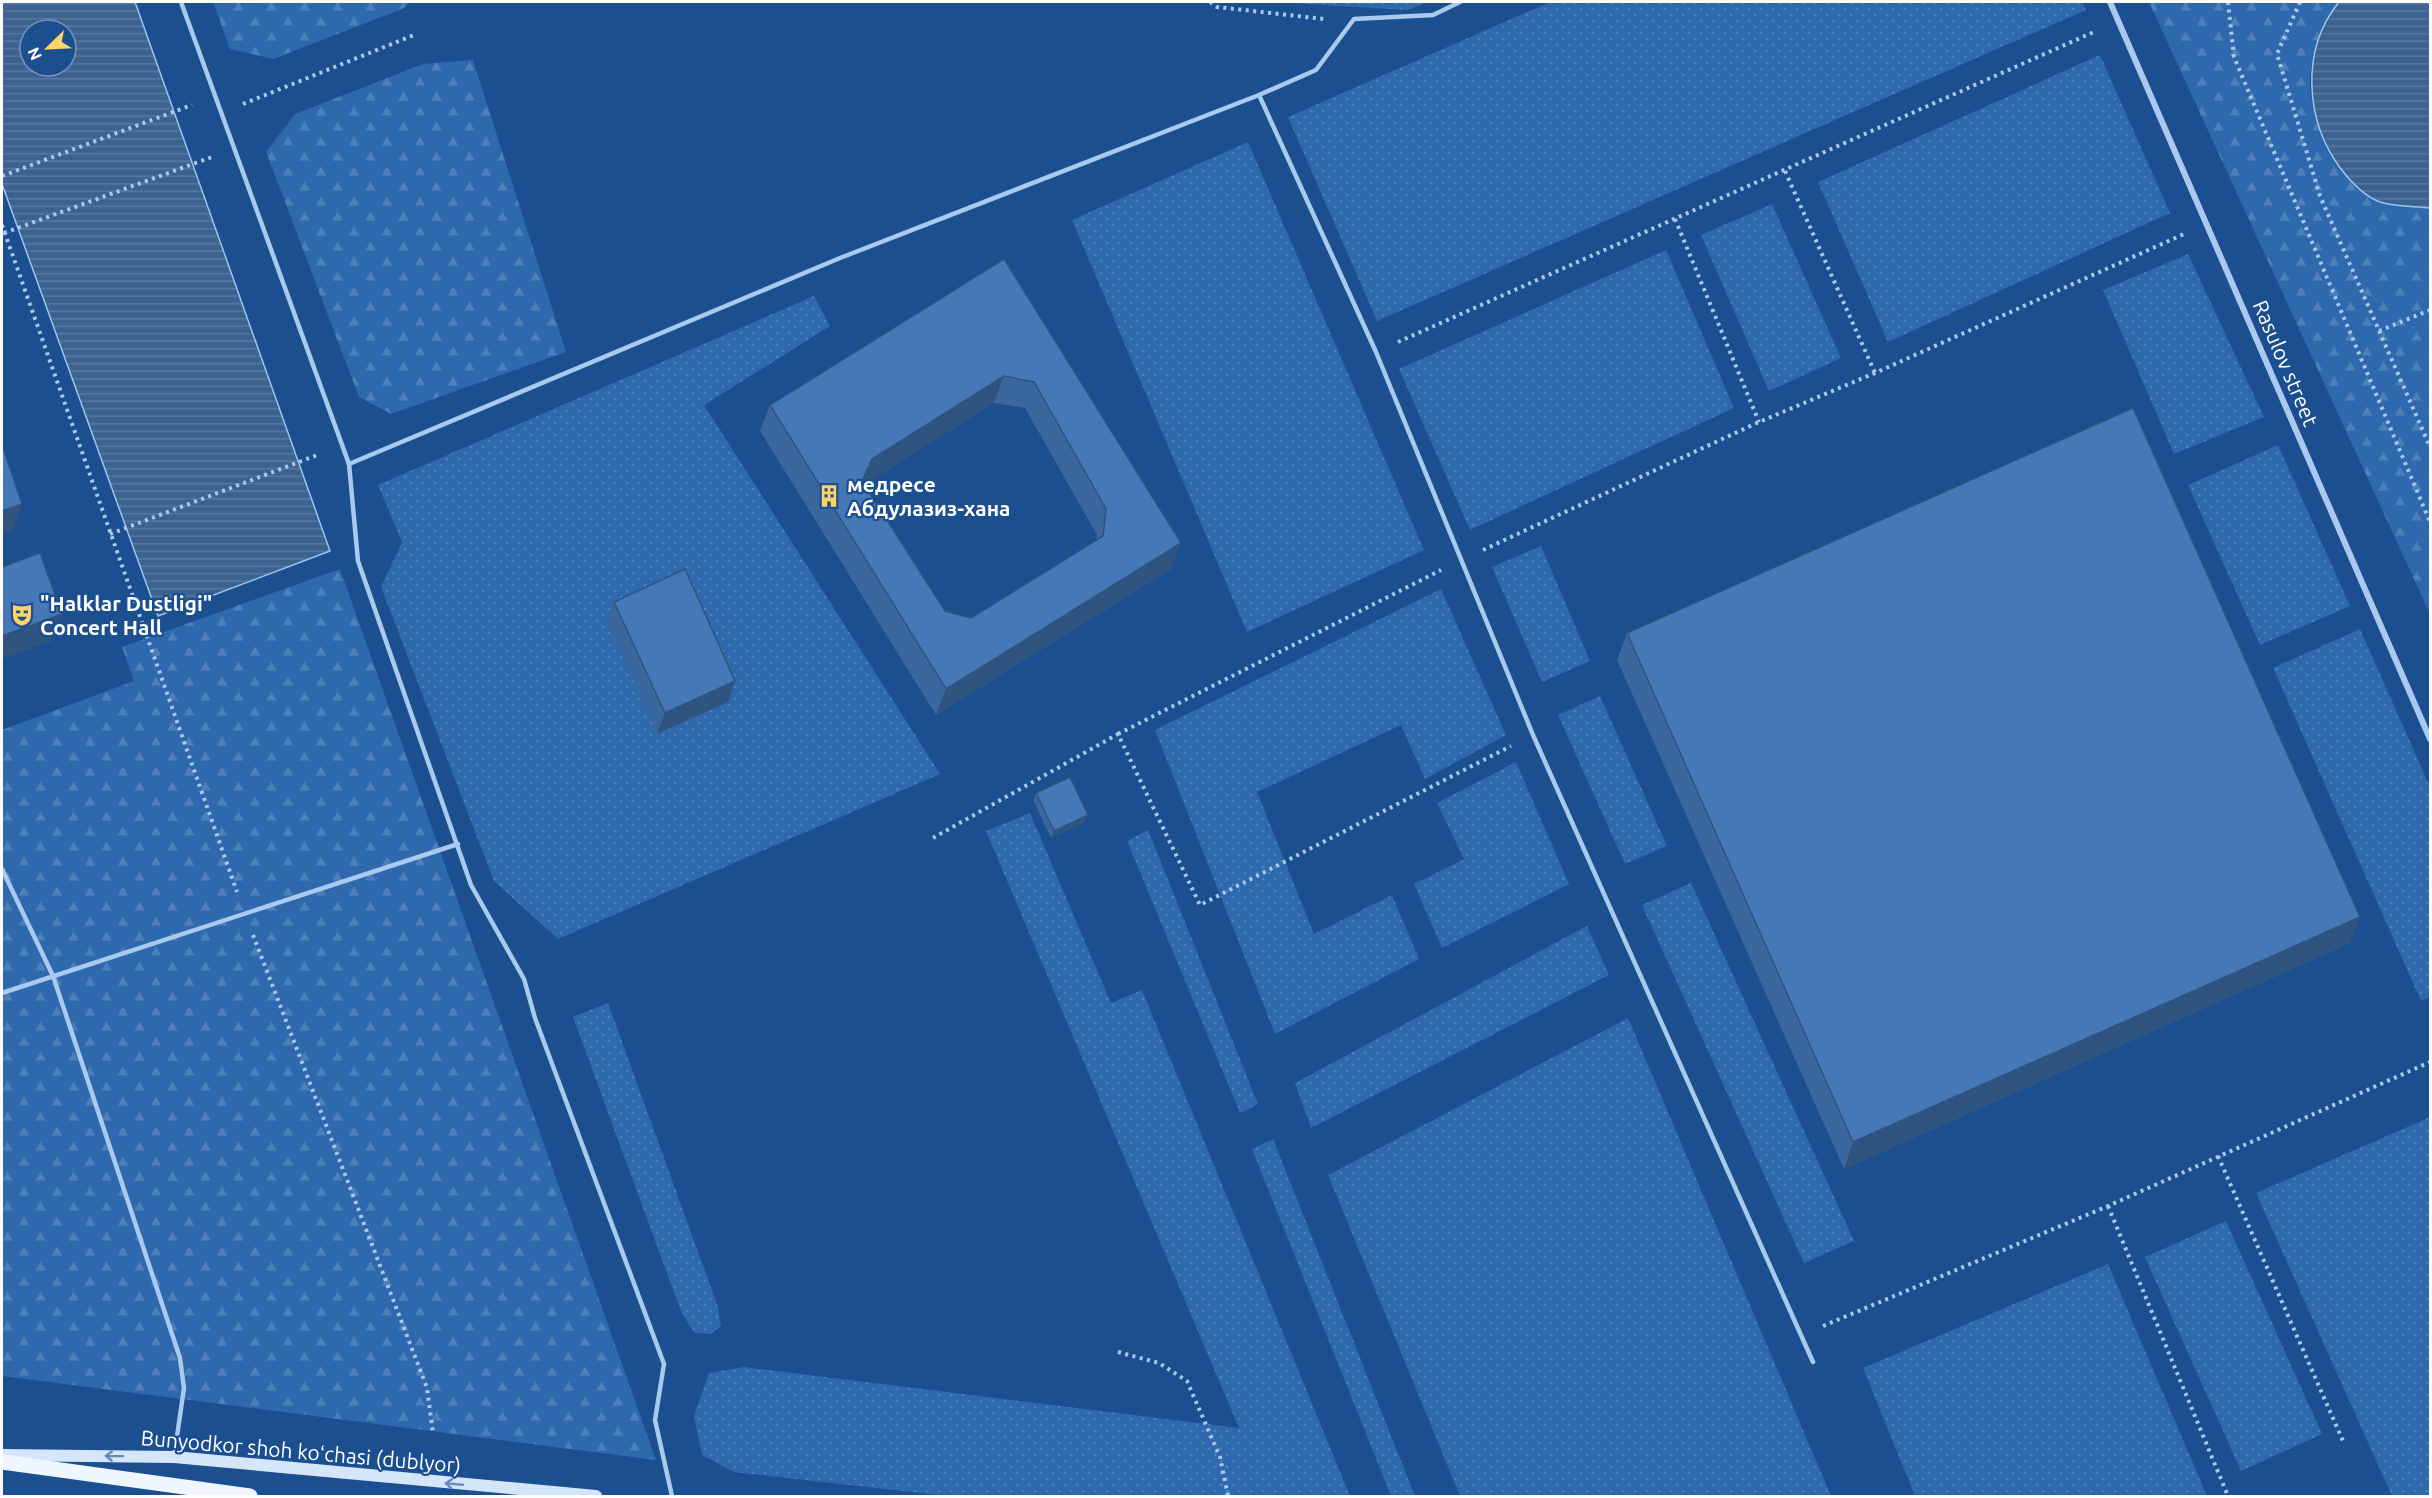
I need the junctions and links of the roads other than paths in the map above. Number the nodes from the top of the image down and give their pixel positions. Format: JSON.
{"nodes":[{"id":1,"x":181,"y":2,"type":"edge"},
{"id":2,"x":1460,"y":2,"type":"edge"},
{"id":3,"x":2110,"y":2,"type":"edge"},
{"id":4,"x":1259,"y":95,"type":"junction"},
{"id":5,"x":349,"y":464,"type":"junction"},
{"id":6,"x":2430,"y":739,"type":"edge"},
{"id":7,"x":458,"y":844,"type":"junction"},
{"id":8,"x":2,"y":869,"type":"edge"},
{"id":9,"x":53,"y":976,"type":"junction"},
{"id":10,"x":2,"y":993,"type":"edge"},
{"id":11,"x":1813,"y":1362,"type":"dead end"},
{"id":12,"x":2,"y":1455,"type":"edge"},
{"id":13,"x":174,"y":1457,"type":"junction"},
{"id":14,"x":2,"y":1462,"type":"edge"},
{"id":15,"x":250,"y":1497,"type":"edge"},
{"id":16,"x":596,"y":1497,"type":"edge"},
{"id":17,"x":672,"y":1497,"type":"edge"}],
"edges":[{"from":1,"to":5,"type":"lane"},
{"from":2,"to":4,"type":"lane"},
{"from":3,"to":6,"type":"street","name":"Rasulov street"},
{"from":4,"to":5,"type":"lane"},
{"from":4,"to":11,"type":"lane"},
{"from":5,"to":7,"type":"lane"},
{"from":7,"to":9,"type":"lane"},
{"from":7,"to":17,"type":"lane"},
{"from":8,"to":9,"type":"lane"},
{"from":9,"to":10,"type":"lane"},
{"from":9,"to":13,"type":"lane"},
{"from":13,"to":12,"type":"street","name":"Bunyodkor shoh koʻchasi (dublyor)","one_way":true},
{"from":16,"to":13,"type":"street","name":"Bunyodkor shoh koʻchasi (dublyor)","one_way":true},
{"from":14,"to":15,"type":"main road"}]}
